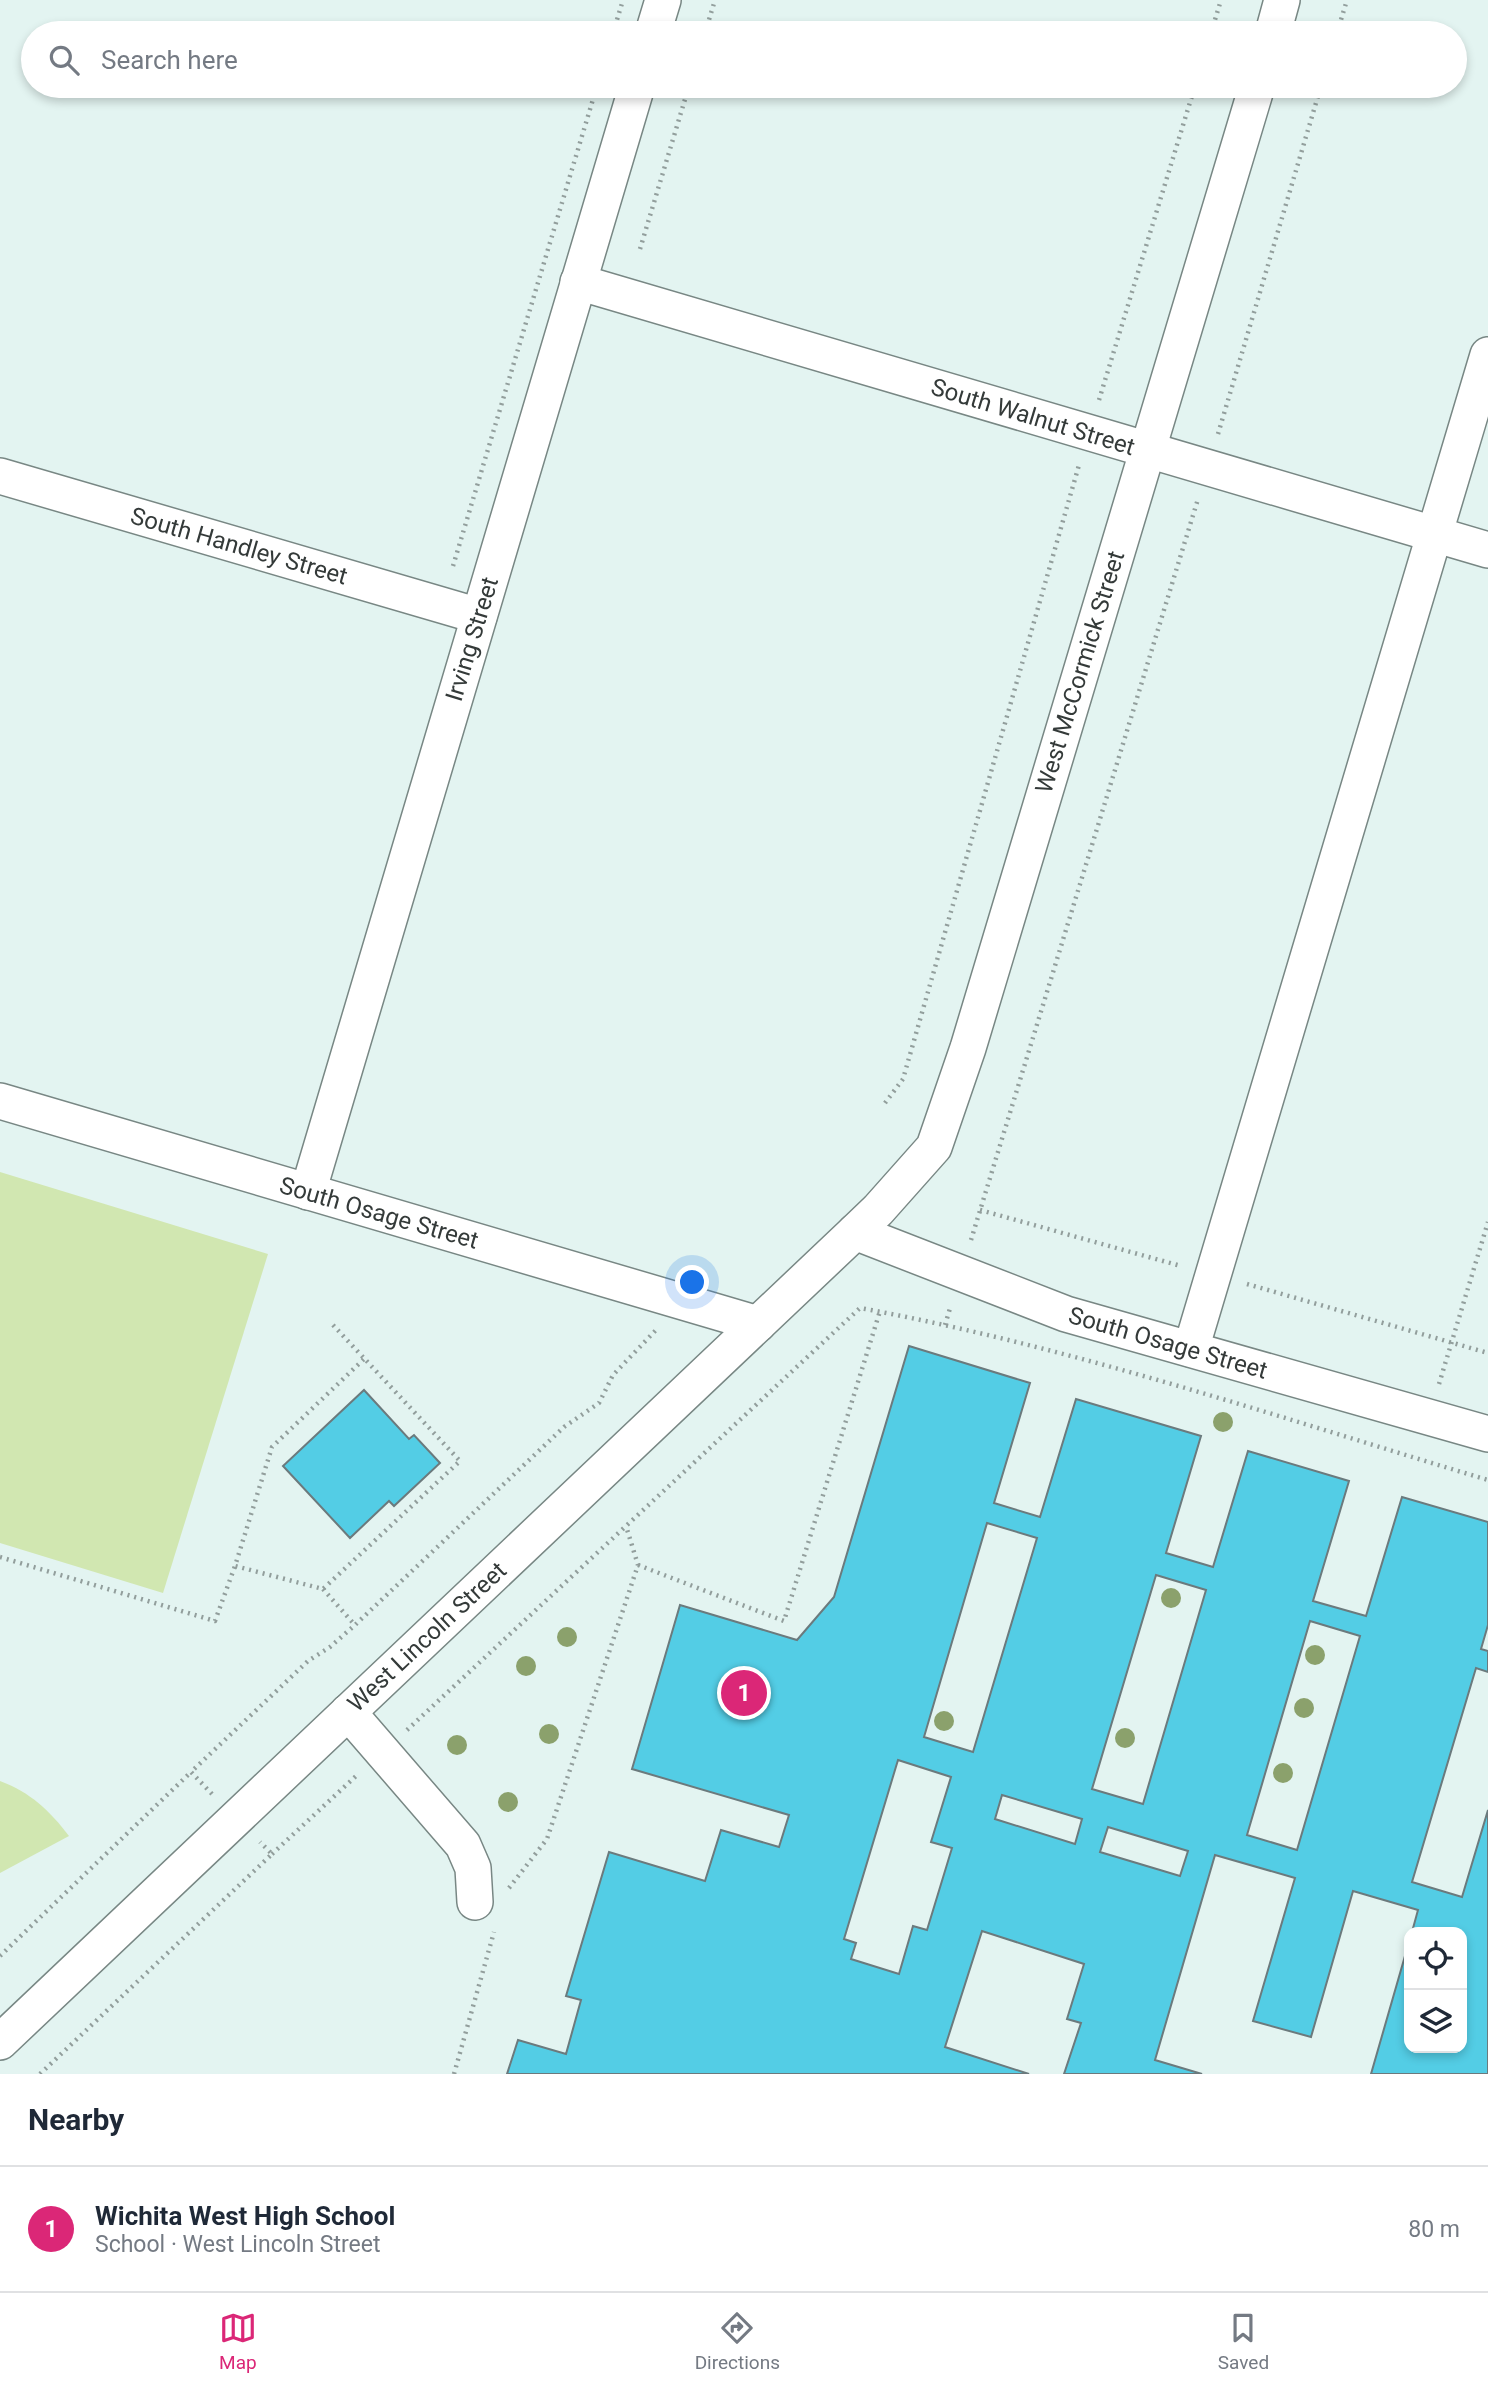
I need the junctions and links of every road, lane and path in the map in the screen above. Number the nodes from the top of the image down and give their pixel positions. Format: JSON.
{"nodes":[{"id":1,"x":623,"y":0,"type":"edge"},
{"id":2,"x":663,"y":0,"type":"edge"},
{"id":3,"x":715,"y":0,"type":"edge"},
{"id":4,"x":1221,"y":0,"type":"edge"},
{"id":5,"x":1282,"y":0,"type":"edge"},
{"id":6,"x":1346,"y":0,"type":"edge"},
{"id":7,"x":617,"y":21,"type":"edge"},
{"id":8,"x":657,"y":21,"type":"edge"},
{"id":9,"x":709,"y":21,"type":"edge"},
{"id":10,"x":1214,"y":21,"type":"edge"},
{"id":11,"x":1276,"y":21,"type":"edge"},
{"id":12,"x":1340,"y":21,"type":"edge"},
{"id":13,"x":593,"y":98,"type":"edge"},
{"id":14,"x":633,"y":98,"type":"edge"},
{"id":15,"x":685,"y":98,"type":"edge"},
{"id":16,"x":1191,"y":98,"type":"edge"},
{"id":17,"x":1253,"y":98,"type":"edge"},
{"id":18,"x":1317,"y":98,"type":"edge"},
{"id":19,"x":640,"y":249,"type":"dead end"},
{"id":20,"x":578,"y":282,"type":"junction"},
{"id":21,"x":1488,"y":355,"type":"edge"},
{"id":22,"x":1088,"y":433,"type":"junction"},
{"id":23,"x":1146,"y":450,"type":"junction"},
{"id":24,"x":1208,"y":468,"type":"junction"},
{"id":25,"x":0,"y":476,"type":"edge"},
{"id":26,"x":1434,"y":535,"type":"junction"},
{"id":27,"x":1488,"y":550,"type":"edge"},
{"id":28,"x":453,"y":566,"type":"dead end"},
{"id":29,"x":478,"y":616,"type":"junction"},
{"id":30,"x":0,"y":1101,"type":"edge"},
{"id":31,"x":885,"y":1103,"type":"dead end"},
{"id":32,"x":308,"y":1192,"type":"junction"},
{"id":33,"x":1488,"y":1222,"type":"edge"},
{"id":34,"x":855,"y":1233,"type":"junction"},
{"id":35,"x":961,"y":1273,"type":"junction"},
{"id":36,"x":683,"y":1302,"type":"junction"},
{"id":37,"x":880,"y":1311,"type":"junction"},
{"id":38,"x":758,"y":1324,"type":"junction"},
{"id":39,"x":332,"y":1325,"type":"dead end"},
{"id":40,"x":945,"y":1325,"type":"junction"},
{"id":41,"x":1192,"y":1349,"type":"junction"},
{"id":42,"x":365,"y":1359,"type":"junction"},
{"id":43,"x":1430,"y":1417,"type":"junction"},
{"id":44,"x":1487,"y":1431,"type":"edge"},
{"id":45,"x":1417,"y":1459,"type":"junction"},
{"id":46,"x":1488,"y":1480,"type":"edge"},
{"id":47,"x":626,"y":1526,"type":"junction"},
{"id":48,"x":0,"y":1557,"type":"edge"},
{"id":49,"x":638,"y":1565,"type":"junction"},
{"id":50,"x":235,"y":1566,"type":"junction"},
{"id":51,"x":323,"y":1589,"type":"junction"},
{"id":52,"x":348,"y":1712,"type":"junction"},
{"id":53,"x":383,"y":1752,"type":"junction"},
{"id":54,"x":191,"y":1772,"type":"dead end"},
{"id":55,"x":272,"y":1854,"type":"dead end"},
{"id":56,"x":490,"y":1898,"type":"joint"},
{"id":57,"x":494,"y":1932,"type":"dead end"},
{"id":58,"x":0,"y":1956,"type":"edge"},
{"id":59,"x":0,"y":2042,"type":"edge"},
{"id":60,"x":454,"y":2074,"type":"edge"}],
"edges":[{"from":1,"to":7,"type":"path"},
{"from":2,"to":8,"type":"street"},
{"from":3,"to":9,"type":"path"},
{"from":4,"to":10,"type":"path"},
{"from":5,"to":11,"type":"street"},
{"from":6,"to":12,"type":"path"},
{"from":13,"to":28,"type":"path"},
{"from":14,"to":20,"type":"street","name":"Irving Street"},
{"from":15,"to":19,"type":"path"},
{"from":16,"to":22,"type":"path"},
{"from":17,"to":23,"type":"street","name":"West McCormick Street"},
{"from":18,"to":24,"type":"path"},
{"from":20,"to":22,"type":"street","name":"South Walnut Street"},
{"from":20,"to":29,"type":"street","name":"Irving Street"},
{"from":21,"to":26,"type":"street"},
{"from":22,"to":23,"type":"street","name":"South Walnut Street"},
{"from":22,"to":31,"type":"path"},
{"from":23,"to":24,"type":"street","name":"South Walnut Street"},
{"from":23,"to":34,"type":"street","name":"West McCormick Street"},
{"from":24,"to":26,"type":"street","name":"South Walnut Street"},
{"from":24,"to":35,"type":"path"},
{"from":25,"to":29,"type":"street","name":"South Handley Street"},
{"from":26,"to":27,"type":"street","name":"South Walnut Street"},
{"from":26,"to":41,"type":"street"},
{"from":29,"to":32,"type":"street","name":"Irving Street"},
{"from":30,"to":32,"type":"street","name":"South Osage Street"},
{"from":32,"to":36,"type":"street","name":"South Osage Street"},
{"from":33,"to":43,"type":"path"},
{"from":34,"to":35,"type":"street","name":"South Osage Street"},
{"from":34,"to":38,"type":"street","name":"West Lincoln Street"},
{"from":35,"to":40,"type":"path"},
{"from":35,"to":41,"type":"street","name":"South Osage Street"},
{"from":36,"to":38,"type":"street","name":"South Osage Street"},
{"from":36,"to":51,"type":"path"},
{"from":37,"to":40,"type":"path"},
{"from":37,"to":47,"type":"path"},
{"from":37,"to":49,"type":"path"},
{"from":38,"to":52,"type":"street","name":"West Lincoln Street"},
{"from":39,"to":42,"type":"path"},
{"from":40,"to":45,"type":"path"},
{"from":41,"to":43,"type":"street","name":"South Osage Street"},
{"from":42,"to":50,"type":"path"},
{"from":42,"to":51,"type":"path"},
{"from":43,"to":44,"type":"street","name":"South Osage Street"},
{"from":43,"to":45,"type":"path"},
{"from":45,"to":46,"type":"path"},
{"from":47,"to":49,"type":"path"},
{"from":47,"to":53,"type":"path"},
{"from":48,"to":50,"type":"path"},
{"from":49,"to":56,"type":"path"},
{"from":50,"to":51,"type":"path"},
{"from":52,"to":53,"type":"street"},
{"from":52,"to":59,"type":"street","name":"West Lincoln Street"},
{"from":53,"to":55,"type":"path"},
{"from":53,"to":56,"type":"street"},
{"from":54,"to":58,"type":"path"},
{"from":57,"to":60,"type":"path"}]}
